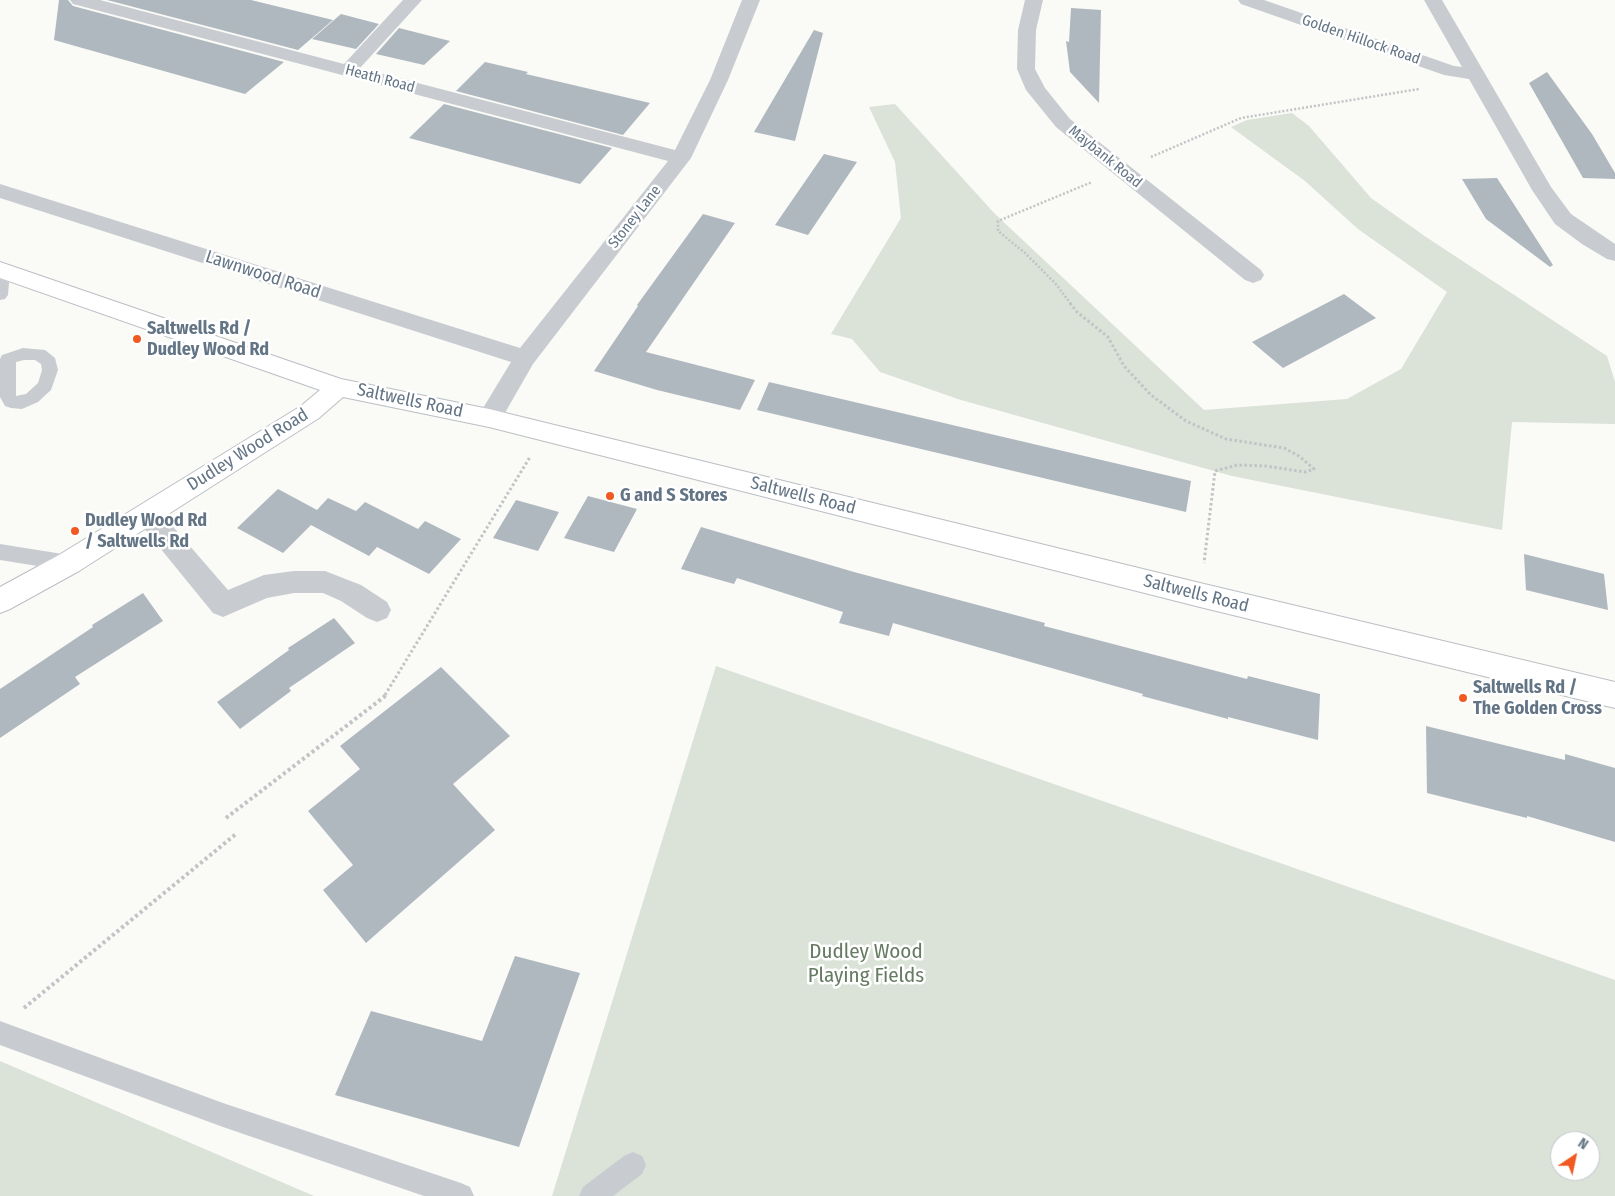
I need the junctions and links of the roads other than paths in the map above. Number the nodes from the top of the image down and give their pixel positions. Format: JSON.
{"nodes":[{"id":1,"x":79,"y":0,"type":"edge"},
{"id":2,"x":413,"y":0,"type":"edge"},
{"id":3,"x":751,"y":0,"type":"edge"},
{"id":4,"x":1034,"y":0,"type":"edge"},
{"id":5,"x":1248,"y":0,"type":"edge"},
{"id":6,"x":1433,"y":0,"type":"edge"},
{"id":7,"x":348,"y":70,"type":"junction"},
{"id":8,"x":1476,"y":74,"type":"junction"},
{"id":9,"x":681,"y":158,"type":"junction"},
{"id":10,"x":0,"y":191,"type":"edge"},
{"id":11,"x":1615,"y":254,"type":"edge"},
{"id":12,"x":1,"y":270,"type":"edge"},
{"id":13,"x":1253,"y":275,"type":"dead end"},
{"id":14,"x":0,"y":295,"type":"edge"},
{"id":15,"x":525,"y":358,"type":"junction"},
{"id":16,"x":339,"y":387,"type":"junction"},
{"id":17,"x":488,"y":418,"type":"junction"},
{"id":18,"x":147,"y":514,"type":"junction"},
{"id":19,"x":0,"y":552,"type":"edge"},
{"id":20,"x":69,"y":563,"type":"junction"},
{"id":21,"x":0,"y":602,"type":"edge"},
{"id":22,"x":377,"y":610,"type":"dead end"},
{"id":23,"x":1615,"y":695,"type":"edge"},
{"id":24,"x":0,"y":1033,"type":"edge"},
{"id":25,"x":634,"y":1165,"type":"dead end"},
{"id":26,"x":461,"y":1196,"type":"edge"},
{"id":27,"x":592,"y":1196,"type":"edge"}],
"edges":[{"from":1,"to":7,"type":"street","name":"Heath Road"},
{"from":2,"to":7,"type":"street"},
{"from":3,"to":9,"type":"street","name":"Stoney Lane"},
{"from":4,"to":13,"type":"street","name":"Maybank Road"},
{"from":5,"to":8,"type":"street","name":"Golden Hillock Road"},
{"from":6,"to":8,"type":"street"},
{"from":7,"to":9,"type":"street","name":"Heath Road"},
{"from":8,"to":11,"type":"street"},
{"from":9,"to":15,"type":"street","name":"Stoney Lane"},
{"from":10,"to":15,"type":"street","name":"Lawnwood Road"},
{"from":12,"to":14,"type":"lane"},
{"from":12,"to":16,"type":"street","name":"Saltwells Road"},
{"from":15,"to":17,"type":"street","name":"Stoney Lane"},
{"from":16,"to":17,"type":"street","name":"Saltwells Road"},
{"from":16,"to":18,"type":"street","name":"Dudley Wood Road"},
{"from":17,"to":23,"type":"street","name":"Saltwells Road"},
{"from":18,"to":20,"type":"street","name":"Dudley Wood Road"},
{"from":18,"to":22,"type":"street"},
{"from":19,"to":20,"type":"lane"},
{"from":20,"to":21,"type":"street","name":"Dudley Wood Road"},
{"from":24,"to":26,"type":"lane"},
{"from":25,"to":27,"type":"lane"}]}
